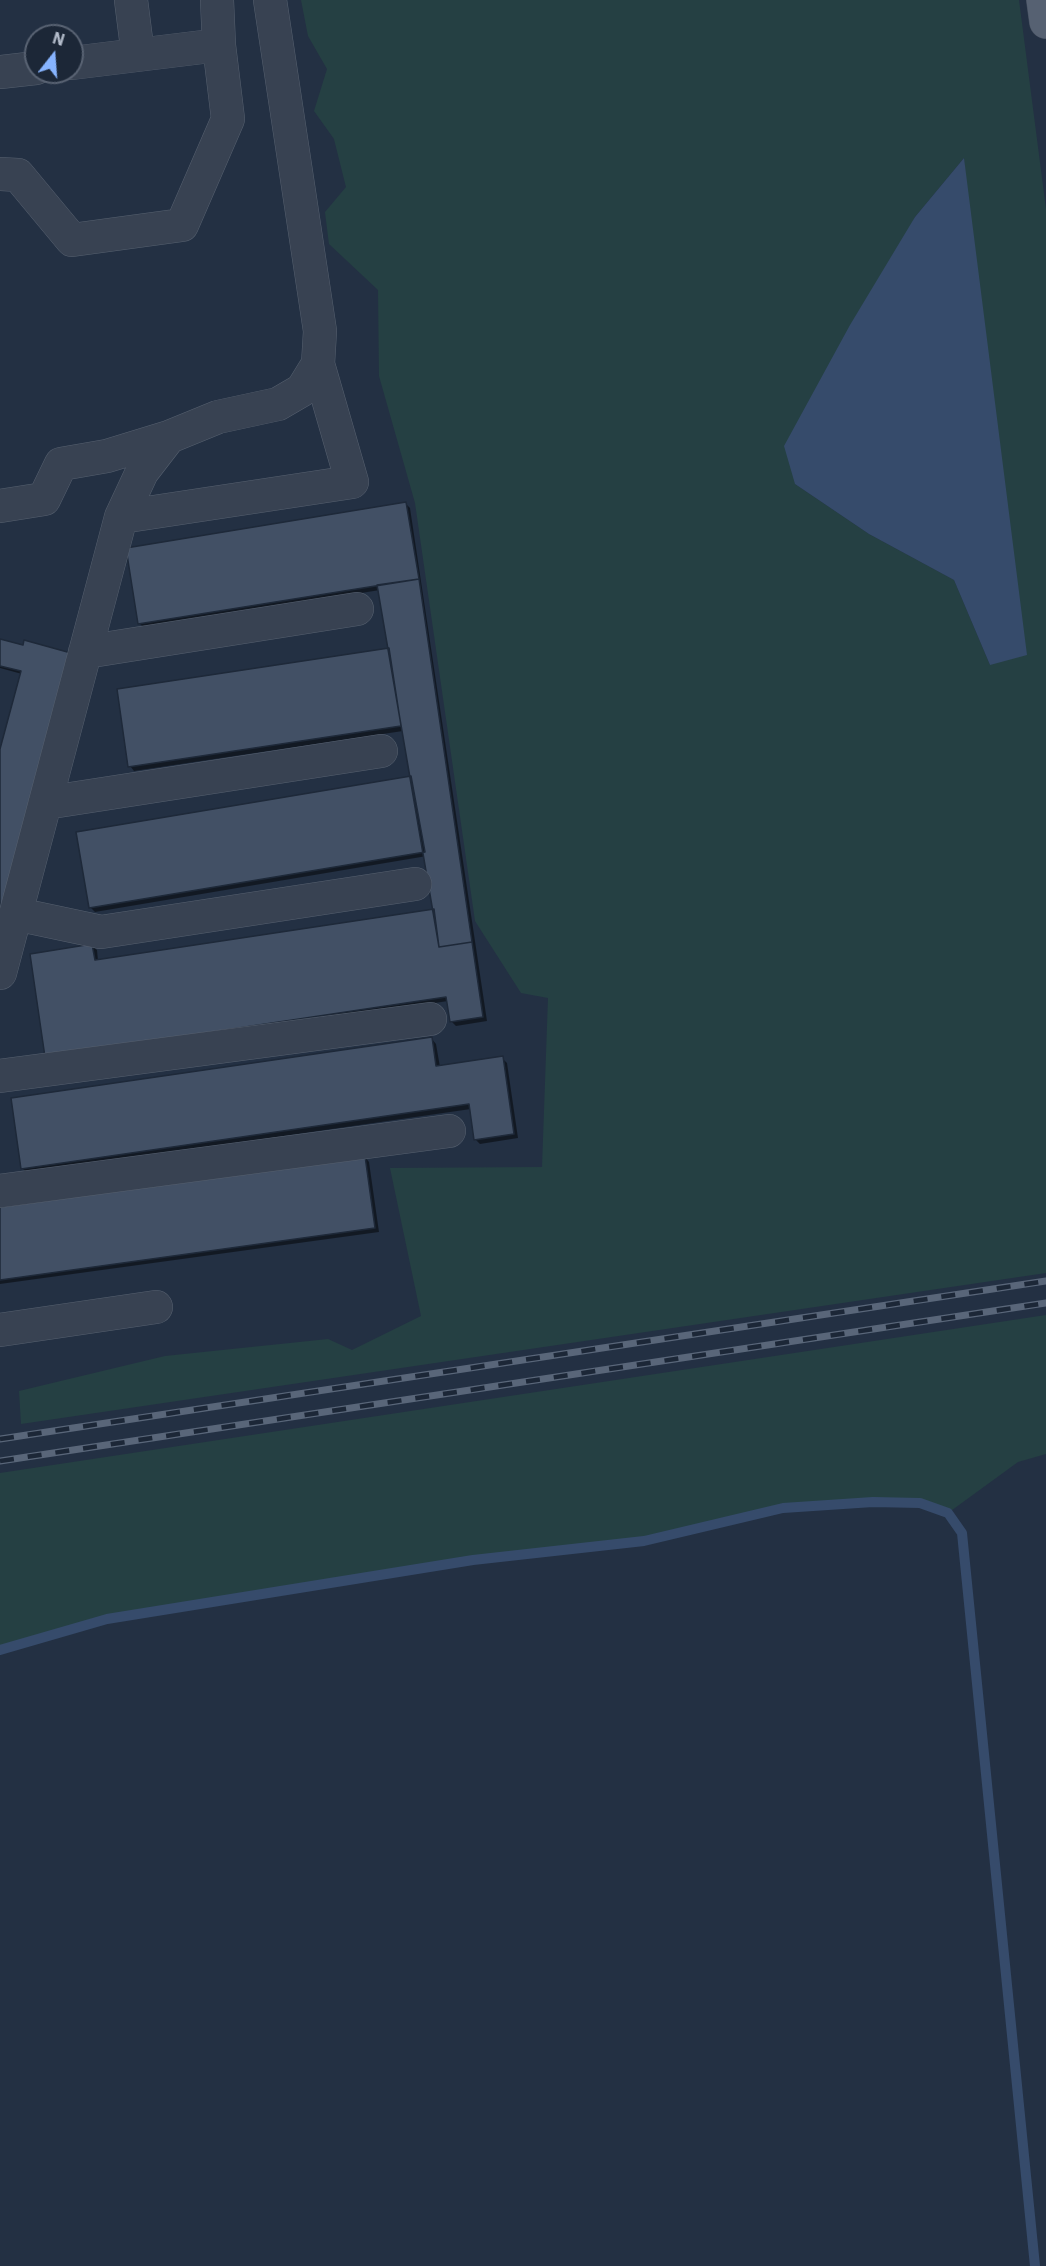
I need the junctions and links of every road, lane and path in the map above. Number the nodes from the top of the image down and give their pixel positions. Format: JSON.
{"nodes":[{"id":1,"x":131,"y":0,"type":"edge"},
{"id":2,"x":217,"y":0,"type":"edge"},
{"id":3,"x":270,"y":0,"type":"edge"},
{"id":4,"x":1043,"y":0,"type":"edge"},
{"id":5,"x":1046,"y":22,"type":"edge"},
{"id":6,"x":219,"y":45,"type":"junction"},
{"id":7,"x":138,"y":55,"type":"junction"},
{"id":8,"x":84,"y":62,"type":"edge"},
{"id":9,"x":24,"y":69,"type":"edge"},
{"id":10,"x":0,"y":72,"type":"edge"},
{"id":11,"x":0,"y":174,"type":"edge"},
{"id":12,"x":318,"y":364,"type":"junction"},
{"id":13,"x":170,"y":437,"type":"junction"},
{"id":14,"x":0,"y":506,"type":"edge"},
{"id":15,"x":121,"y":517,"type":"junction"},
{"id":16,"x":357,"y":609,"type":"dead end"},
{"id":17,"x":85,"y":652,"type":"junction"},
{"id":18,"x":381,"y":752,"type":"dead end"},
{"id":19,"x":45,"y":802,"type":"junction"},
{"id":20,"x":415,"y":884,"type":"dead end"},
{"id":21,"x":16,"y":914,"type":"junction"},
{"id":22,"x":0,"y":974,"type":"edge"},
{"id":23,"x":430,"y":1019,"type":"dead end"},
{"id":24,"x":0,"y":1076,"type":"edge"},
{"id":25,"x":449,"y":1131,"type":"dead end"},
{"id":26,"x":0,"y":1191,"type":"edge"},
{"id":27,"x":156,"y":1307,"type":"dead end"},
{"id":28,"x":0,"y":1330,"type":"edge"}],
"edges":[{"from":1,"to":7,"type":"street"},
{"from":2,"to":6,"type":"street"},
{"from":3,"to":12,"type":"street"},
{"from":4,"to":5,"type":"main road"},
{"from":6,"to":7,"type":"street"},
{"from":6,"to":11,"type":"street"},
{"from":7,"to":8,"type":"street"},
{"from":9,"to":10,"type":"street"},
{"from":12,"to":13,"type":"street"},
{"from":12,"to":15,"type":"street"},
{"from":13,"to":14,"type":"street"},
{"from":13,"to":15,"type":"street"},
{"from":15,"to":17,"type":"street"},
{"from":16,"to":17,"type":"street"},
{"from":17,"to":19,"type":"street"},
{"from":18,"to":19,"type":"street"},
{"from":19,"to":21,"type":"street"},
{"from":20,"to":21,"type":"street"},
{"from":21,"to":22,"type":"street"},
{"from":23,"to":24,"type":"street"},
{"from":25,"to":26,"type":"street"},
{"from":27,"to":28,"type":"street"}]}
